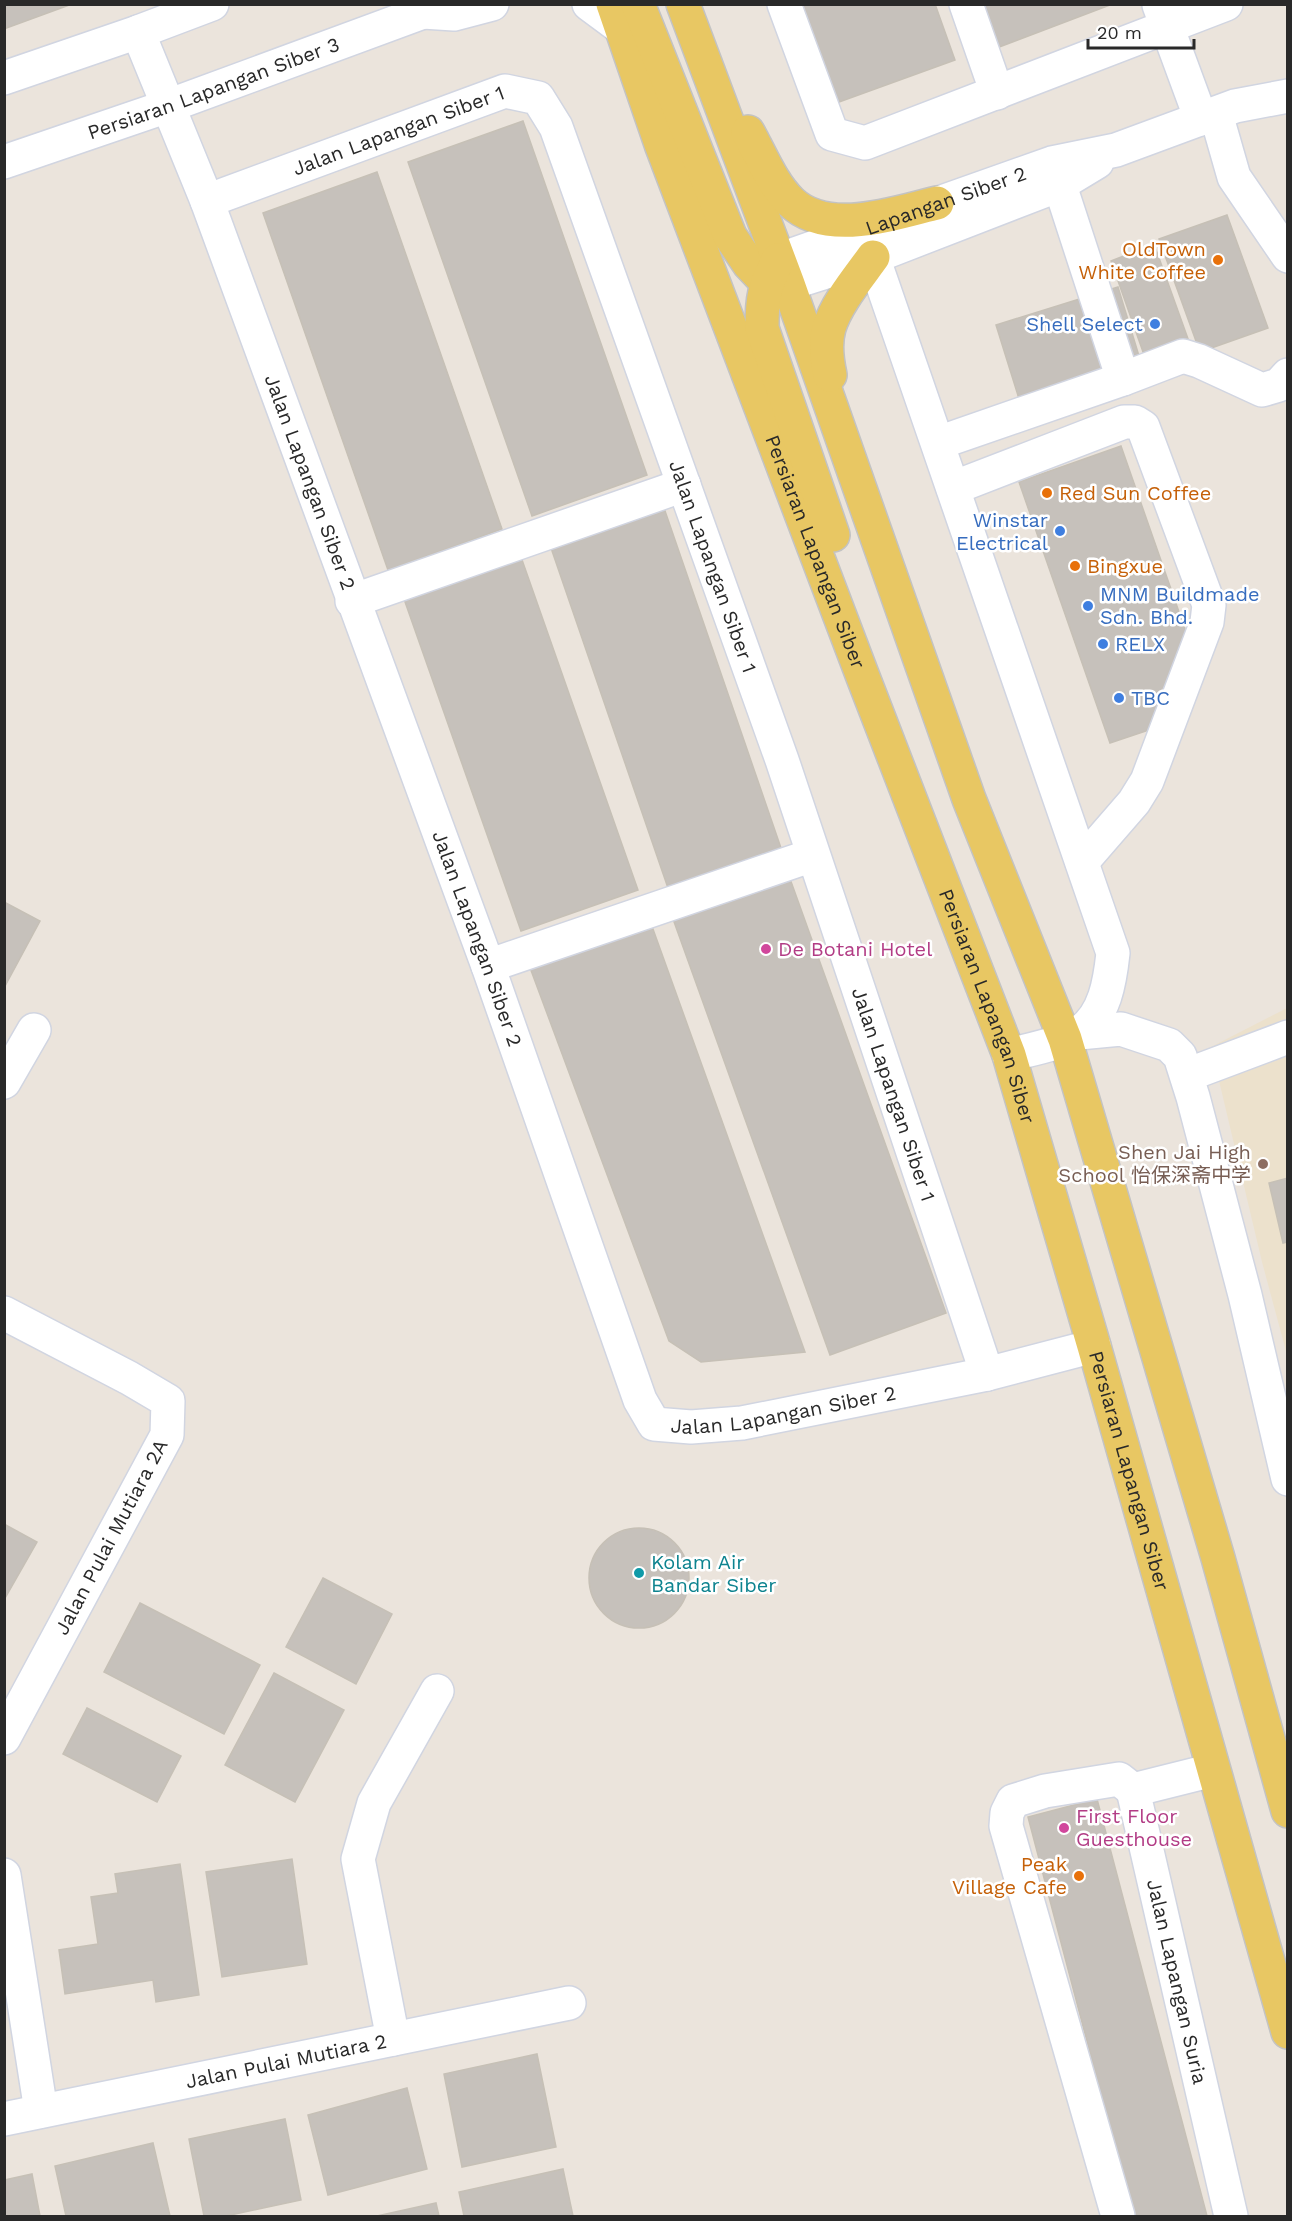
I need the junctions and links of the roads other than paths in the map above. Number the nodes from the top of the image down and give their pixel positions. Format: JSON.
{"nodes":[{"id":1,"x":212,"y":4,"type":"edge"},
{"id":2,"x":492,"y":4,"type":"edge"},
{"id":3,"x":589,"y":4,"type":"edge"},
{"id":4,"x":683,"y":4,"type":"edge"},
{"id":5,"x":784,"y":4,"type":"edge"},
{"id":6,"x":966,"y":4,"type":"edge"},
{"id":7,"x":1226,"y":4,"type":"edge"},
{"id":8,"x":427,"y":8,"type":"edge"},
{"id":9,"x":623,"y":12,"type":"edge"},
{"id":10,"x":1163,"y":15,"type":"edge"},
{"id":11,"x":138,"y":32,"type":"junction"},
{"id":12,"x":698,"y":44,"type":"junction"},
{"id":13,"x":4,"y":78,"type":"edge"},
{"id":14,"x":997,"y":93,"type":"junction"},
{"id":15,"x":1287,"y":96,"type":"edge"},
{"id":16,"x":168,"y":106,"type":"junction"},
{"id":17,"x":1208,"y":116,"type":"junction"},
{"id":18,"x":4,"y":162,"type":"edge"},
{"id":19,"x":1056,"y":174,"type":"junction"},
{"id":20,"x":207,"y":201,"type":"junction"},
{"id":21,"x":937,"y":204,"type":"junction"},
{"id":22,"x":1287,"y":256,"type":"edge"},
{"id":23,"x":873,"y":257,"type":"junction"},
{"id":24,"x":777,"y":276,"type":"junction"},
{"id":25,"x":1287,"y":375,"type":"edge"},
{"id":26,"x":1123,"y":379,"type":"junction"},
{"id":27,"x":938,"y":443,"type":"junction"},
{"id":28,"x":844,"y":444,"type":"junction"},
{"id":29,"x":684,"y":485,"type":"junction"},
{"id":30,"x":953,"y":488,"type":"junction"},
{"id":31,"x":352,"y":601,"type":"junction"},
{"id":32,"x":863,"y":677,"type":"junction"},
{"id":33,"x":813,"y":855,"type":"junction"},
{"id":34,"x":1082,"y":862,"type":"junction"},
{"id":35,"x":488,"y":966,"type":"junction"},
{"id":36,"x":34,"y":1030,"type":"dead end"},
{"id":37,"x":1072,"y":1036,"type":"junction"},
{"id":38,"x":1287,"y":1037,"type":"edge"},
{"id":39,"x":1009,"y":1055,"type":"junction"},
{"id":40,"x":1187,"y":1076,"type":"junction"},
{"id":41,"x":4,"y":1082,"type":"edge"},
{"id":42,"x":4,"y":1313,"type":"edge"},
{"id":43,"x":1094,"y":1346,"type":"junction"},
{"id":44,"x":987,"y":1374,"type":"junction"},
{"id":45,"x":1287,"y":1479,"type":"edge"},
{"id":46,"x":437,"y":1691,"type":"dead end"},
{"id":47,"x":4,"y":1738,"type":"edge"},
{"id":48,"x":1213,"y":1770,"type":"junction"},
{"id":49,"x":1133,"y":1790,"type":"junction"},
{"id":50,"x":1287,"y":1811,"type":"edge"},
{"id":51,"x":4,"y":1875,"type":"edge"},
{"id":52,"x":568,"y":2003,"type":"dead end"},
{"id":53,"x":1287,"y":2032,"type":"edge"},
{"id":54,"x":393,"y":2039,"type":"junction"},
{"id":55,"x":41,"y":2111,"type":"junction"},
{"id":56,"x":4,"y":2119,"type":"edge"},
{"id":57,"x":1118,"y":2217,"type":"edge"},
{"id":58,"x":1231,"y":2217,"type":"edge"}],
"edges":[{"from":1,"to":11,"type":"street"},
{"from":2,"to":8,"type":"street"},
{"from":3,"to":9,"type":"street"},
{"from":4,"to":12,"type":"main road"},
{"from":5,"to":14,"type":"street"},
{"from":6,"to":14,"type":"street"},
{"from":7,"to":10,"type":"street"},
{"from":8,"to":16,"type":"street","name":"Persiaran Lapangan Siber 3"},
{"from":9,"to":24,"type":"main road"},
{"from":9,"to":32,"type":"main road","name":"Persiaran Lapangan Siber"},
{"from":10,"to":14,"type":"street"},
{"from":10,"to":17,"type":"street"},
{"from":11,"to":13,"type":"street"},
{"from":11,"to":16,"type":"street","name":"Jalan Lapangan Siber 2"},
{"from":12,"to":21,"type":"main road"},
{"from":12,"to":24,"type":"main road"},
{"from":15,"to":17,"type":"street","name":"Lapangan Siber 2"},
{"from":16,"to":18,"type":"street","name":"Persiaran Lapangan Siber 3"},
{"from":16,"to":20,"type":"street","name":"Jalan Lapangan Siber 2"},
{"from":17,"to":19,"type":"street","name":"Lapangan Siber 2"},
{"from":17,"to":22,"type":"street"},
{"from":19,"to":21,"type":"street","name":"Lapangan Siber 2"},
{"from":19,"to":23,"type":"street","name":"Lapangan Siber 2"},
{"from":19,"to":26,"type":"street"},
{"from":20,"to":29,"type":"street","name":"Jalan Lapangan Siber 1"},
{"from":20,"to":31,"type":"street","name":"Jalan Lapangan Siber 2"},
{"from":21,"to":24,"type":"street","name":"Lapangan Siber 2"},
{"from":23,"to":24,"type":"street","name":"Lapangan Siber 2"},
{"from":23,"to":27,"type":"street"},
{"from":23,"to":28,"type":"main road"},
{"from":24,"to":28,"type":"main road"},
{"from":24,"to":32,"type":"main road"},
{"from":25,"to":26,"type":"street"},
{"from":26,"to":27,"type":"street"},
{"from":27,"to":30,"type":"street"},
{"from":28,"to":37,"type":"main road"},
{"from":29,"to":31,"type":"street"},
{"from":29,"to":33,"type":"street","name":"Jalan Lapangan Siber 1"},
{"from":30,"to":34,"type":"street"},
{"from":30,"to":34,"type":"street"},
{"from":31,"to":35,"type":"street","name":"Jalan Lapangan Siber 2"},
{"from":32,"to":39,"type":"main road","name":"Persiaran Lapangan Siber"},
{"from":33,"to":35,"type":"street"},
{"from":33,"to":44,"type":"street","name":"Jalan Lapangan Siber 1"},
{"from":34,"to":37,"type":"street"},
{"from":35,"to":44,"type":"street","name":"Jalan Lapangan Siber 2"},
{"from":36,"to":41,"type":"street"},
{"from":37,"to":39,"type":"street"},
{"from":37,"to":40,"type":"street"},
{"from":37,"to":50,"type":"main road"},
{"from":38,"to":40,"type":"street"},
{"from":39,"to":43,"type":"main road","name":"Persiaran Lapangan Siber"},
{"from":40,"to":45,"type":"street"},
{"from":42,"to":47,"type":"street","name":"Jalan Pulai Mutiara 2A"},
{"from":43,"to":44,"type":"street","name":"Jalan Lapangan Siber 2"},
{"from":43,"to":48,"type":"main road","name":"Persiaran Lapangan Siber"},
{"from":46,"to":54,"type":"street"},
{"from":48,"to":49,"type":"street"},
{"from":48,"to":53,"type":"main road","name":"Persiaran Lapangan Siber"},
{"from":49,"to":57,"type":"street"},
{"from":49,"to":58,"type":"street","name":"Jalan Lapangan Suria"},
{"from":51,"to":55,"type":"street"},
{"from":52,"to":54,"type":"street","name":"Jalan Pulai Mutiara 2"},
{"from":54,"to":55,"type":"street","name":"Jalan Pulai Mutiara 2"},
{"from":55,"to":56,"type":"street","name":"Jalan Pulai Mutiara 2"}]}
